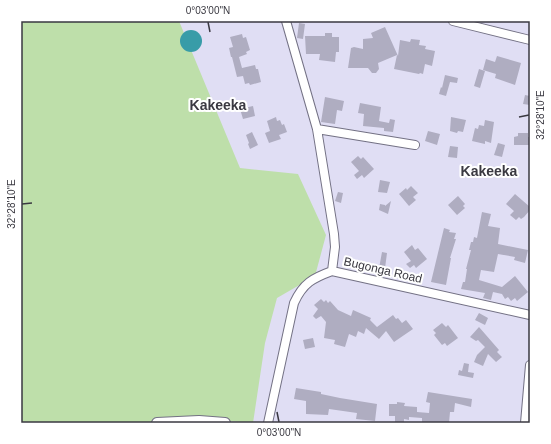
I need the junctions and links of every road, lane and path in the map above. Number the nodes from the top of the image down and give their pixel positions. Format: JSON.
{"nodes":[{"id":1,"x":286,"y":21,"type":"edge"},
{"id":2,"x":453,"y":21,"type":"edge"},
{"id":3,"x":530,"y":40,"type":"edge"},
{"id":4,"x":317,"y":129,"type":"junction"},
{"id":5,"x":415,"y":145,"type":"dead end"},
{"id":6,"x":332,"y":271,"type":"junction"},
{"id":7,"x":530,"y":315,"type":"edge"},
{"id":8,"x":530,"y":365,"type":"edge"},
{"id":9,"x":199,"y":422,"type":"edge"},
{"id":10,"x":157,"y":423,"type":"edge"},
{"id":11,"x":224,"y":423,"type":"edge"},
{"id":12,"x":268,"y":423,"type":"edge"},
{"id":13,"x":525,"y":423,"type":"edge"}],
"edges":[{"from":1,"to":4,"type":"street"},
{"from":2,"to":3,"type":"street"},
{"from":4,"to":5,"type":"street"},
{"from":4,"to":6,"type":"street"},
{"from":6,"to":7,"type":"street","name":"Bugonga Road"},
{"from":6,"to":12,"type":"street","name":"Bugonga Road"},
{"from":8,"to":13,"type":"street"},
{"from":9,"to":10,"type":"street"},
{"from":9,"to":11,"type":"street"}]}
